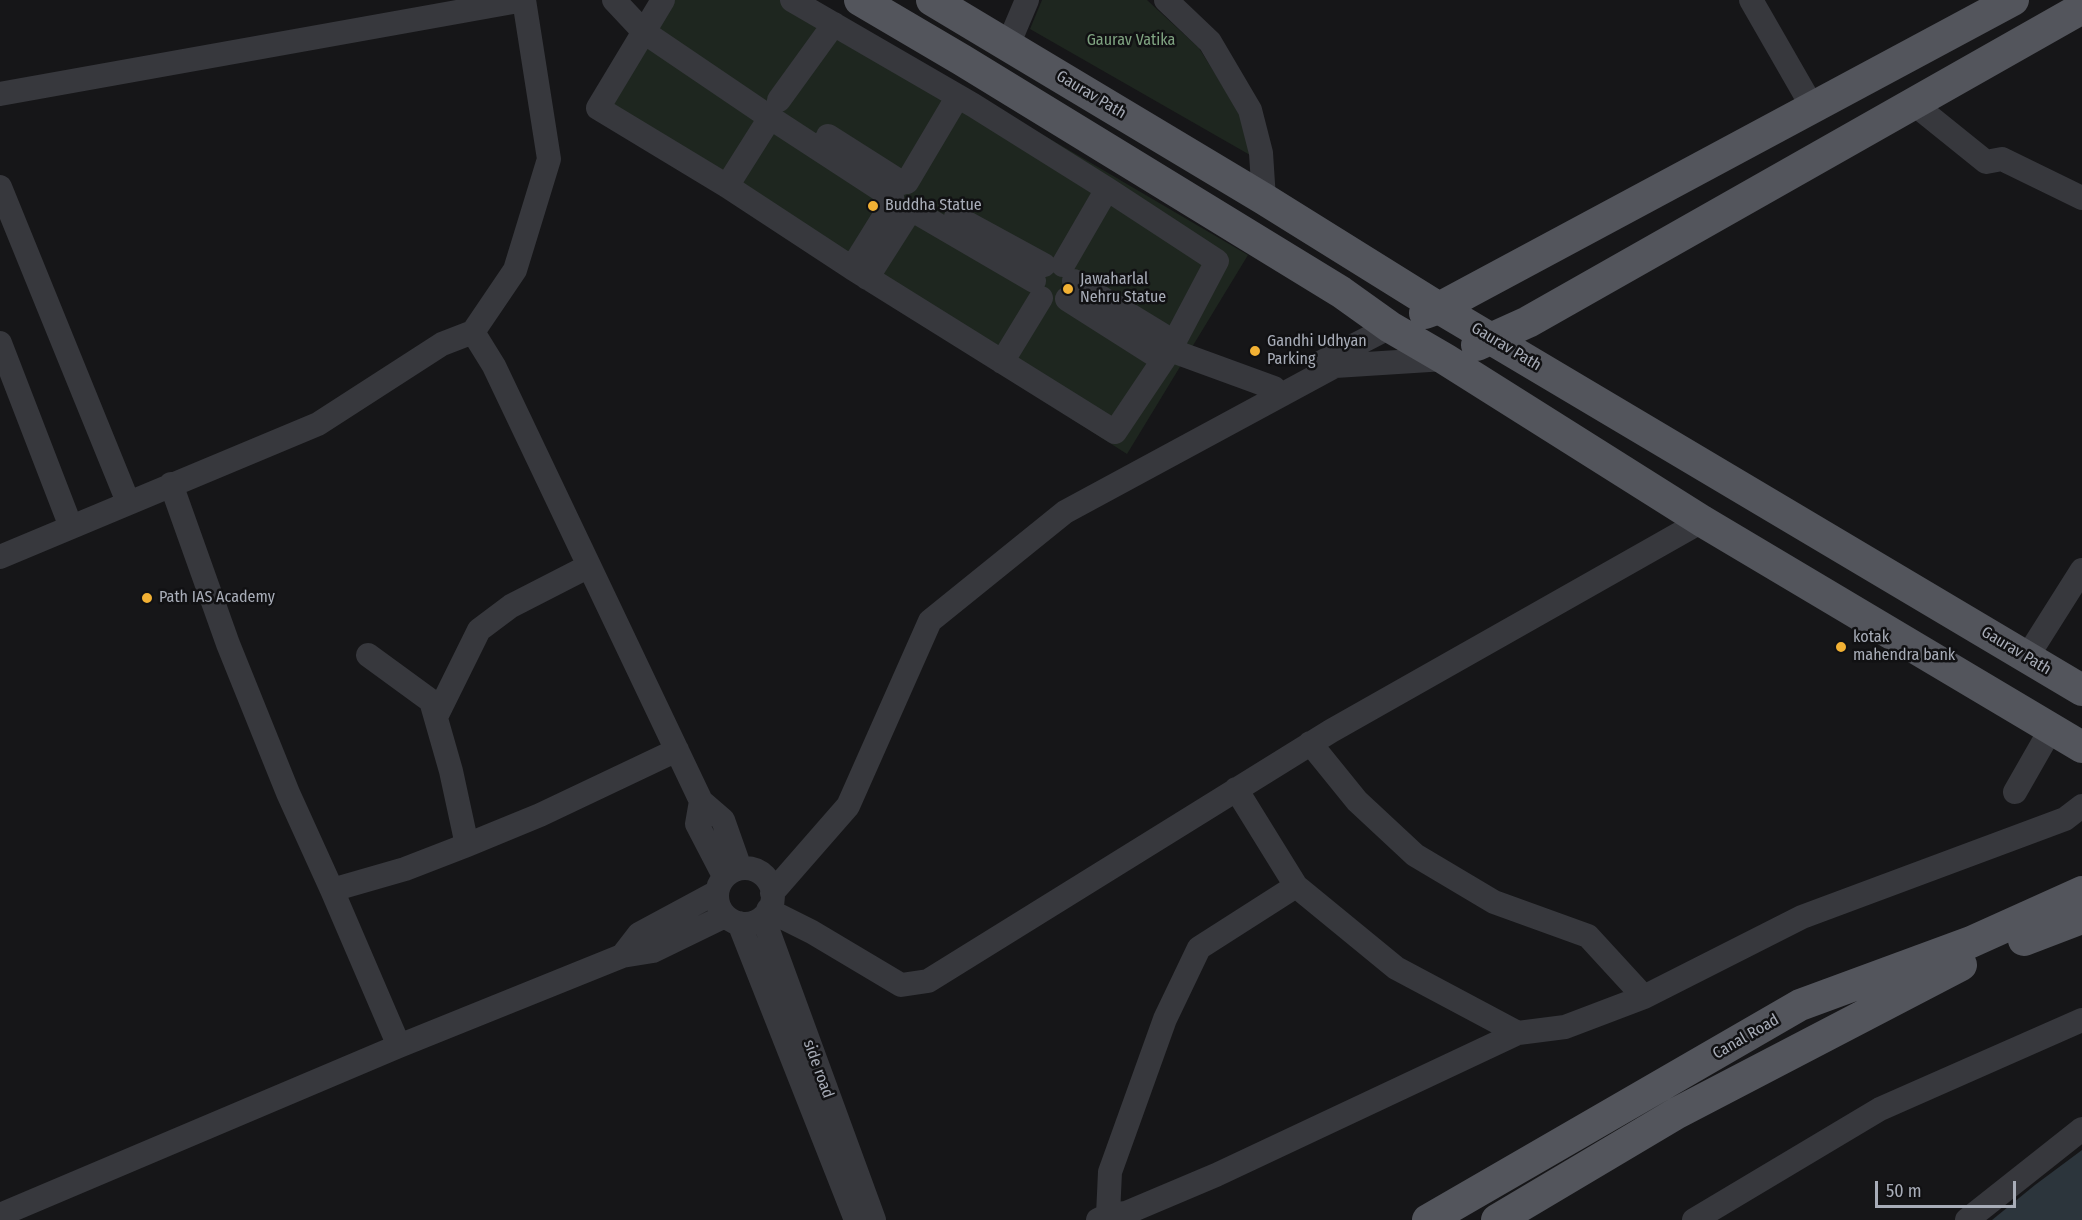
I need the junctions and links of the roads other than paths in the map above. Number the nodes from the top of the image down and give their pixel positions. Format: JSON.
{"nodes":[{"id":1,"x":524,"y":0,"type":"edge"},
{"id":2,"x":614,"y":0,"type":"edge"},
{"id":3,"x":792,"y":0,"type":"edge"},
{"id":4,"x":860,"y":0,"type":"edge"},
{"id":5,"x":932,"y":0,"type":"edge"},
{"id":6,"x":1027,"y":0,"type":"edge"},
{"id":7,"x":1166,"y":0,"type":"edge"},
{"id":8,"x":1751,"y":0,"type":"edge"},
{"id":9,"x":2013,"y":0,"type":"edge"},
{"id":10,"x":2082,"y":8,"type":"edge"},
{"id":11,"x":653,"y":17,"type":"edge"},
{"id":12,"x":834,"y":24,"type":"junction"},
{"id":13,"x":1008,"y":45,"type":"junction"},
{"id":14,"x":0,"y":94,"type":"edge"},
{"id":15,"x":966,"y":101,"type":"junction"},
{"id":16,"x":1914,"y":104,"type":"junction"},
{"id":17,"x":1813,"y":108,"type":"junction"},
{"id":18,"x":774,"y":111,"type":"junction"},
{"id":19,"x":727,"y":186,"type":"junction"},
{"id":20,"x":0,"y":188,"type":"edge"},
{"id":21,"x":1107,"y":189,"type":"junction"},
{"id":22,"x":908,"y":197,"type":"junction"},
{"id":23,"x":2082,"y":198,"type":"edge"},
{"id":24,"x":1264,"y":199,"type":"junction"},
{"id":25,"x":860,"y":273,"type":"junction"},
{"id":26,"x":1054,"y":282,"type":"junction"},
{"id":27,"x":1439,"y":308,"type":"junction"},
{"id":28,"x":1390,"y":327,"type":"junction"},
{"id":29,"x":473,"y":332,"type":"junction"},
{"id":30,"x":1491,"y":339,"type":"junction"},
{"id":31,"x":0,"y":343,"type":"edge"},
{"id":32,"x":1172,"y":351,"type":"junction"},
{"id":33,"x":1445,"y":359,"type":"junction"},
{"id":34,"x":1002,"y":362,"type":"junction"},
{"id":35,"x":1274,"y":388,"type":"junction"},
{"id":36,"x":171,"y":484,"type":"junction"},
{"id":37,"x":128,"y":502,"type":"junction"},
{"id":38,"x":1702,"y":521,"type":"junction"},
{"id":39,"x":71,"y":527,"type":"junction"},
{"id":40,"x":0,"y":557,"type":"edge"},
{"id":41,"x":589,"y":566,"type":"junction"},
{"id":42,"x":2082,"y":570,"type":"edge"},
{"id":43,"x":368,"y":655,"type":"dead end"},
{"id":44,"x":2027,"y":657,"type":"junction"},
{"id":45,"x":2082,"y":690,"type":"edge"},
{"id":46,"x":436,"y":717,"type":"junction"},
{"id":47,"x":2051,"y":729,"type":"junction"},
{"id":48,"x":1310,"y":743,"type":"junction"},
{"id":49,"x":2082,"y":747,"type":"edge"},
{"id":50,"x":677,"y":750,"type":"junction"},
{"id":51,"x":1236,"y":789,"type":"junction"},
{"id":52,"x":2015,"y":792,"type":"dead end"},
{"id":53,"x":2082,"y":806,"type":"edge"},
{"id":54,"x":467,"y":845,"type":"junction"},
{"id":55,"x":727,"y":879,"type":"junction"},
{"id":56,"x":1296,"y":886,"type":"junction"},
{"id":57,"x":332,"y":890,"type":"junction"},
{"id":58,"x":2082,"y":892,"type":"edge"},
{"id":59,"x":767,"y":899,"type":"junction"},
{"id":60,"x":2082,"y":918,"type":"edge"},
{"id":61,"x":732,"y":919,"type":"junction"},
{"id":62,"x":622,"y":957,"type":"junction"},
{"id":63,"x":1644,"y":997,"type":"junction"},
{"id":64,"x":2082,"y":1020,"type":"edge"},
{"id":65,"x":1518,"y":1034,"type":"junction"},
{"id":66,"x":399,"y":1046,"type":"junction"},
{"id":67,"x":2082,"y":1129,"type":"edge"},
{"id":68,"x":0,"y":1215,"type":"edge"},
{"id":69,"x":1103,"y":1218,"type":"edge"},
{"id":70,"x":856,"y":1220,"type":"edge"},
{"id":71,"x":874,"y":1220,"type":"edge"},
{"id":72,"x":1428,"y":1220,"type":"edge"},
{"id":73,"x":1497,"y":1220,"type":"edge"},
{"id":74,"x":1694,"y":1220,"type":"edge"},
{"id":75,"x":1967,"y":1220,"type":"edge"}],
"edges":[{"from":1,"to":14,"type":"street"},
{"from":1,"to":29,"type":"street"},
{"from":2,"to":11,"type":"street"},
{"from":3,"to":12,"type":"street"},
{"from":4,"to":28,"type":"main road"},
{"from":5,"to":13,"type":"main road","name":"Gaurav Path"},
{"from":6,"to":13,"type":"street"},
{"from":7,"to":24,"type":"street"},
{"from":8,"to":17,"type":"street"},
{"from":9,"to":17,"type":"main road"},
{"from":10,"to":16,"type":"main road"},
{"from":11,"to":18,"type":"street"},
{"from":11,"to":19,"type":"street"},
{"from":12,"to":15,"type":"street"},
{"from":12,"to":18,"type":"street"},
{"from":13,"to":24,"type":"main road","name":"Gaurav Path"},
{"from":15,"to":21,"type":"street"},
{"from":15,"to":22,"type":"street"},
{"from":16,"to":23,"type":"street"},
{"from":16,"to":30,"type":"main road"},
{"from":17,"to":27,"type":"main road"},
{"from":18,"to":19,"type":"street"},
{"from":18,"to":22,"type":"street"},
{"from":19,"to":25,"type":"street"},
{"from":20,"to":37,"type":"street"},
{"from":21,"to":26,"type":"street"},
{"from":21,"to":32,"type":"street"},
{"from":22,"to":25,"type":"street"},
{"from":22,"to":26,"type":"street"},
{"from":24,"to":27,"type":"main road","name":"Gaurav Path"},
{"from":25,"to":34,"type":"street"},
{"from":26,"to":32,"type":"street"},
{"from":26,"to":34,"type":"street"},
{"from":27,"to":28,"type":"main road"},
{"from":27,"to":30,"type":"main road","name":"Gaurav Path"},
{"from":28,"to":33,"type":"main road"},
{"from":28,"to":35,"type":"street"},
{"from":29,"to":36,"type":"street"},
{"from":29,"to":41,"type":"street"},
{"from":30,"to":33,"type":"main road"},
{"from":30,"to":44,"type":"main road","name":"Gaurav Path"},
{"from":31,"to":39,"type":"street"},
{"from":32,"to":34,"type":"street"},
{"from":32,"to":35,"type":"street"},
{"from":33,"to":38,"type":"main road"},
{"from":33,"to":59,"type":"street"},
{"from":35,"to":59,"type":"street"},
{"from":36,"to":37,"type":"street"},
{"from":36,"to":57,"type":"street"},
{"from":37,"to":39,"type":"street"},
{"from":38,"to":47,"type":"main road"},
{"from":38,"to":48,"type":"street"},
{"from":39,"to":40,"type":"street"},
{"from":41,"to":46,"type":"street"},
{"from":41,"to":50,"type":"street"},
{"from":42,"to":44,"type":"street"},
{"from":43,"to":46,"type":"street"},
{"from":44,"to":45,"type":"main road","name":"Gaurav Path"},
{"from":46,"to":54,"type":"street"},
{"from":47,"to":49,"type":"main road"},
{"from":47,"to":52,"type":"street"},
{"from":48,"to":51,"type":"street"},
{"from":48,"to":63,"type":"street"},
{"from":50,"to":54,"type":"street"},
{"from":50,"to":55,"type":"street"},
{"from":51,"to":56,"type":"street"},
{"from":51,"to":59,"type":"street"},
{"from":53,"to":63,"type":"street"},
{"from":54,"to":57,"type":"street"},
{"from":55,"to":59,"type":"street"},
{"from":55,"to":61,"type":"street"},
{"from":55,"to":62,"type":"street"},
{"from":56,"to":65,"type":"street"},
{"from":56,"to":69,"type":"street"},
{"from":57,"to":66,"type":"street"},
{"from":58,"to":72,"type":"main road","name":"Canal Road"},
{"from":59,"to":61,"type":"street"},
{"from":59,"to":71,"type":"street","name":"side road"},
{"from":60,"to":73,"type":"main road","name":"Canal Road"},
{"from":61,"to":62,"type":"street"},
{"from":61,"to":70,"type":"street","name":"side road"},
{"from":62,"to":66,"type":"street"},
{"from":63,"to":65,"type":"street"},
{"from":64,"to":74,"type":"street"},
{"from":65,"to":69,"type":"street"},
{"from":66,"to":68,"type":"street"},
{"from":67,"to":75,"type":"street"}]}
